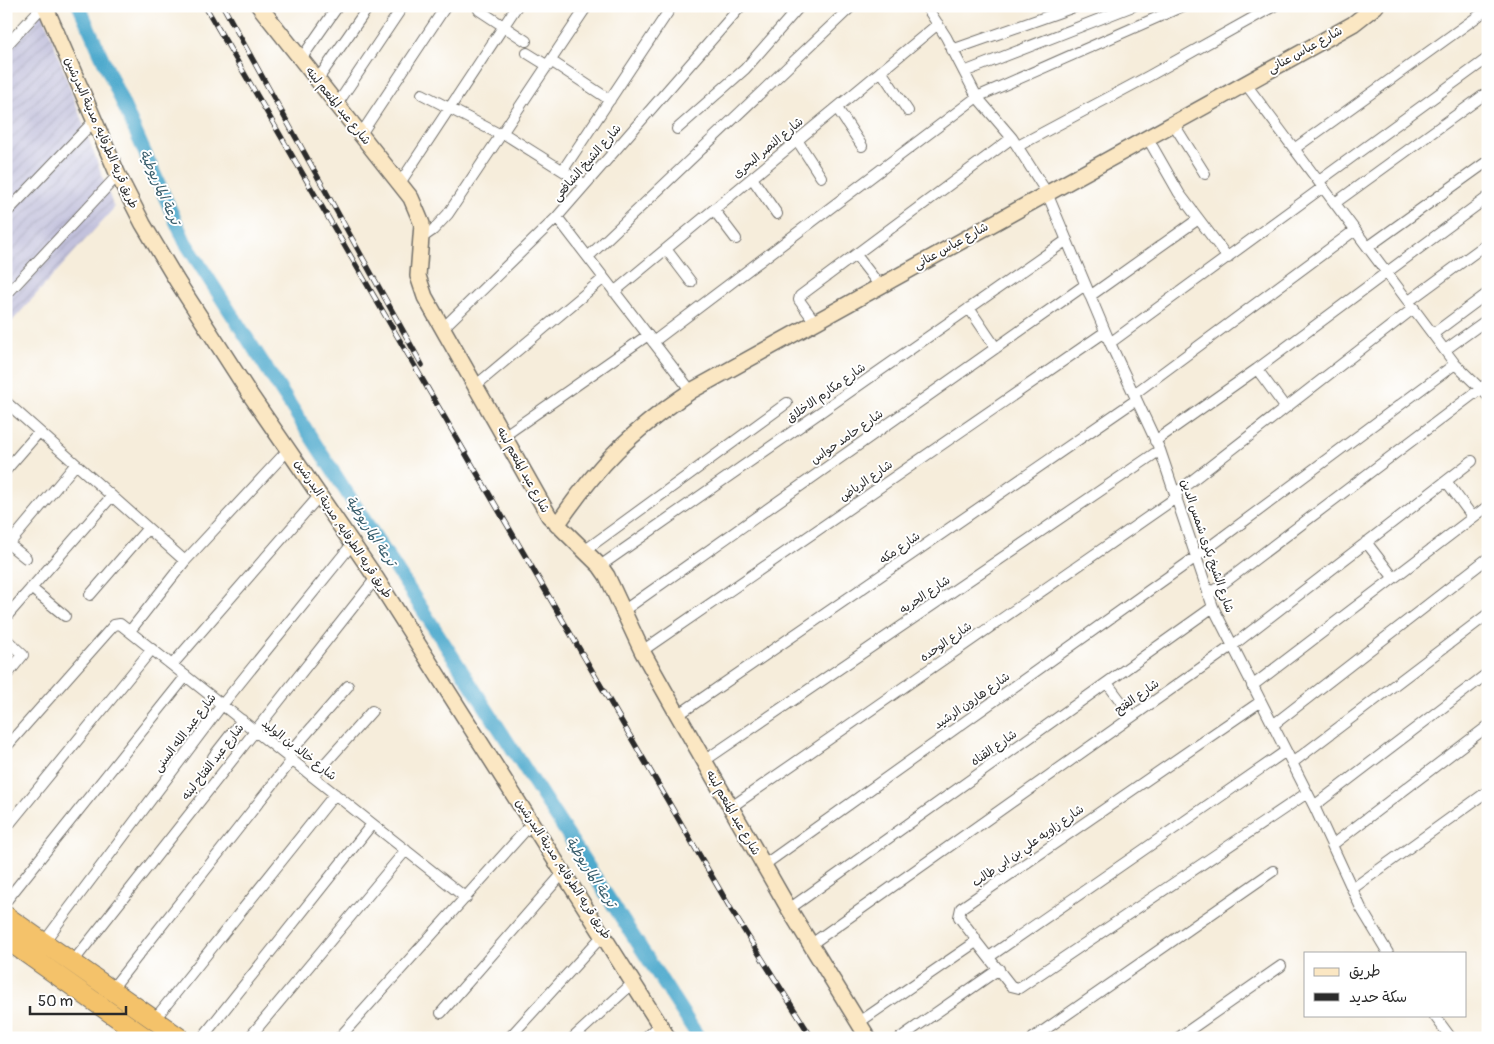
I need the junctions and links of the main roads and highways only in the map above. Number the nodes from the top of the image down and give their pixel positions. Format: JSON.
{"nodes":[{"id":1,"x":44,"y":6,"type":"edge"},
{"id":2,"x":259,"y":6,"type":"edge"},
{"id":3,"x":1376,"y":6,"type":"edge"},
{"id":4,"x":557,"y":525,"type":"junction"},
{"id":5,"x":6,"y":916,"type":"edge"},
{"id":6,"x":6,"y":940,"type":"edge"},
{"id":7,"x":146,"y":1038,"type":"edge"},
{"id":8,"x":180,"y":1038,"type":"edge"},
{"id":9,"x":668,"y":1038,"type":"edge"},
{"id":10,"x":868,"y":1038,"type":"edge"}],
"edges":[{"from":1,"to":9,"type":"main road","name":"طريق قريه الطرفايه, مدينة البدرشين"},
{"from":2,"to":4,"type":"main road","name":"شارع عبد المنعم لبنه"},
{"from":3,"to":4,"type":"main road","name":"شارع عباس عنانى"},
{"from":4,"to":10,"type":"main road","name":"شارع عبد المنعم لبنه"},
{"from":5,"to":8,"type":"highway"},
{"from":6,"to":7,"type":"highway"}]}
